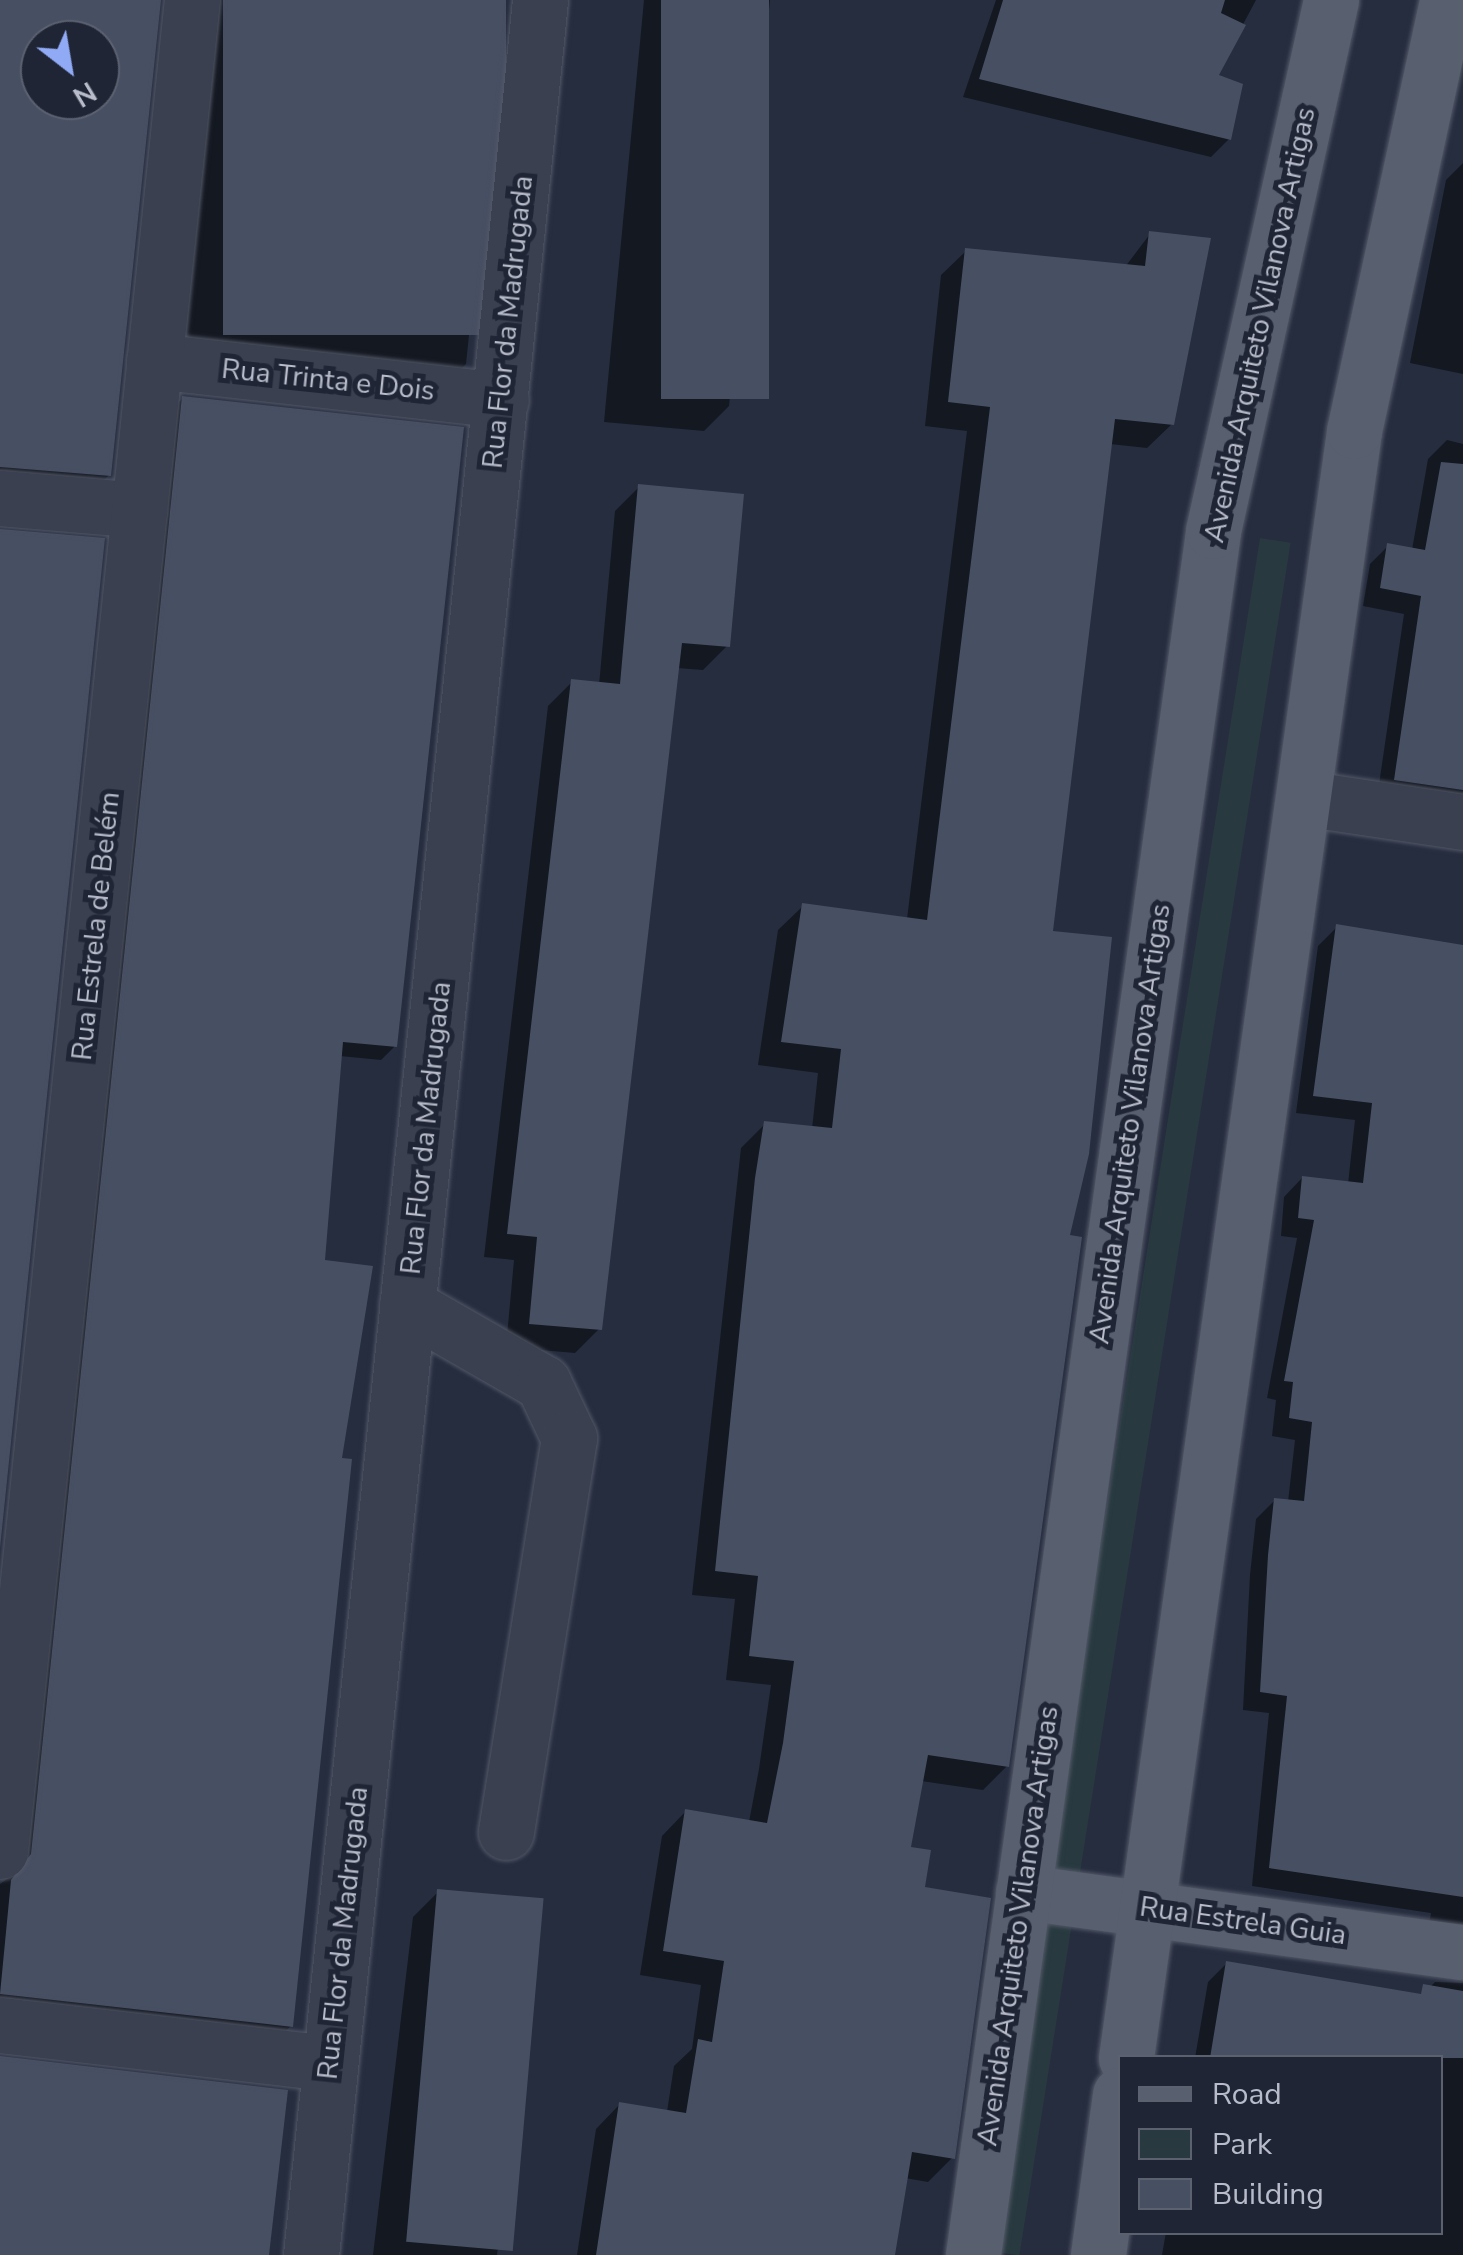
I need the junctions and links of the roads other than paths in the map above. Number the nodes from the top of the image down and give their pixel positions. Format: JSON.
{"nodes":[{"id":1,"x":192,"y":0,"type":"edge"},
{"id":2,"x":540,"y":0,"type":"edge"},
{"id":3,"x":1331,"y":0,"type":"edge"},
{"id":4,"x":1447,"y":0,"type":"edge"},
{"id":5,"x":154,"y":361,"type":"junction"},
{"id":6,"x":501,"y":400,"type":"junction"},
{"id":7,"x":0,"y":498,"type":"edge"},
{"id":8,"x":139,"y":510,"type":"junction"},
{"id":9,"x":1303,"y":798,"type":"junction"},
{"id":10,"x":1463,"y":822,"type":"edge"},
{"id":11,"x":408,"y":1305,"type":"junction"},
{"id":12,"x":506,"y":1832,"type":"dead end"},
{"id":13,"x":0,"y":1851,"type":"edge"},
{"id":14,"x":1023,"y":1892,"type":"junction"},
{"id":15,"x":1147,"y":1908,"type":"junction"},
{"id":16,"x":1463,"y":1952,"type":"edge"},
{"id":17,"x":0,"y":2026,"type":"edge"},
{"id":18,"x":1126,"y":2055,"type":"edge"},
{"id":19,"x":330,"y":2062,"type":"junction"},
{"id":20,"x":1118,"y":2109,"type":"edge"},
{"id":21,"x":310,"y":2255,"type":"edge"},
{"id":22,"x":972,"y":2255,"type":"edge"},
{"id":23,"x":1098,"y":2255,"type":"edge"}],
"edges":[{"from":1,"to":5,"type":"street","name":"Rua Estrela de Belém"},
{"from":2,"to":6,"type":"street","name":"Rua Flor da Madrugada"},
{"from":3,"to":14,"type":"main road","name":"Avenida Arquiteto Vilanova Artigas"},
{"from":4,"to":9,"type":"main road"},
{"from":5,"to":6,"type":"street","name":"Rua Trinta e Dois"},
{"from":5,"to":8,"type":"street","name":"Rua Estrela de Belém"},
{"from":6,"to":11,"type":"street","name":"Rua Flor da Madrugada"},
{"from":7,"to":8,"type":"street"},
{"from":8,"to":13,"type":"street","name":"Rua Estrela de Belém"},
{"from":9,"to":10,"type":"street"},
{"from":9,"to":15,"type":"main road"},
{"from":11,"to":12,"type":"street"},
{"from":11,"to":19,"type":"street","name":"Rua Flor da Madrugada"},
{"from":14,"to":15,"type":"main road","name":"Rua Estrela Guia"},
{"from":14,"to":22,"type":"main road","name":"Avenida Arquiteto Vilanova Artigas"},
{"from":15,"to":16,"type":"main road","name":"Rua Estrela Guia"},
{"from":15,"to":18,"type":"main road"},
{"from":17,"to":19,"type":"street"},
{"from":19,"to":21,"type":"street","name":"Rua Flor da Madrugada"},
{"from":20,"to":23,"type":"main road"}]}
